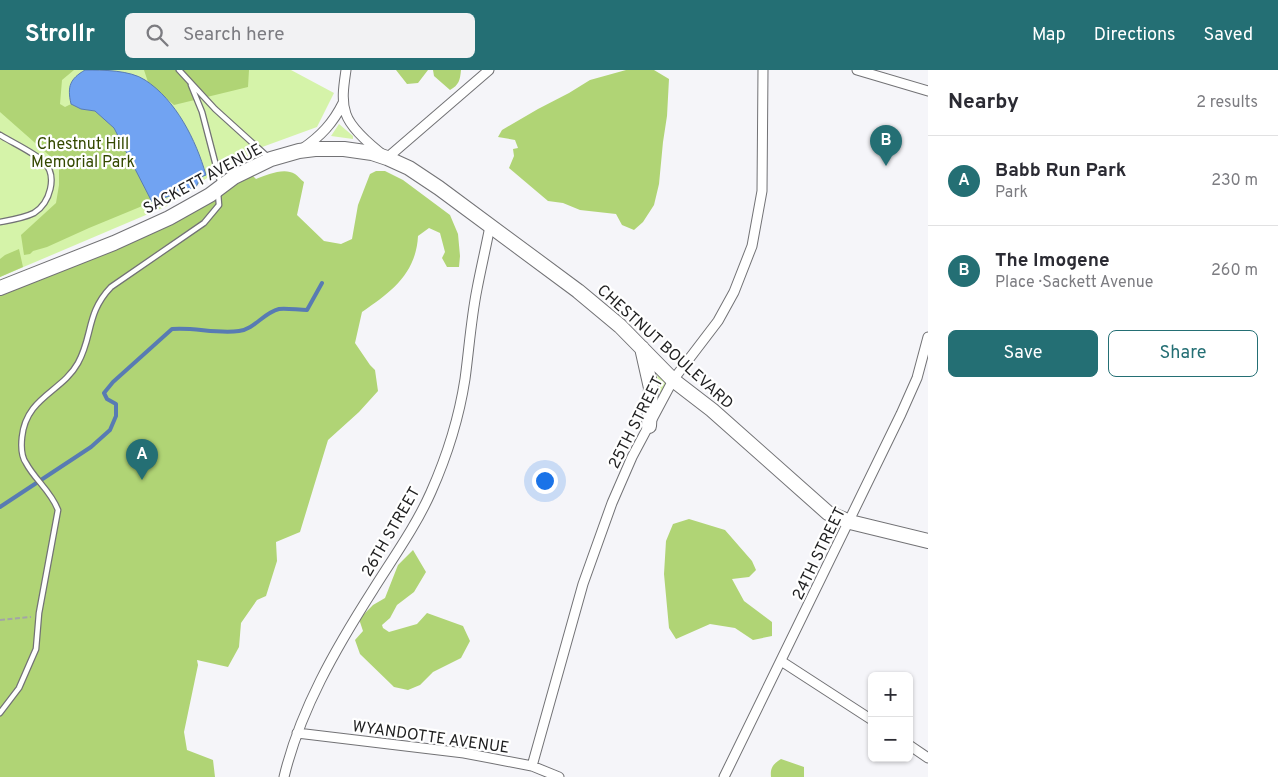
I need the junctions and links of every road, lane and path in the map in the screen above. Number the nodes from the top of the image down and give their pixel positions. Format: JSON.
{"nodes":[{"id":1,"x":178,"y":70,"type":"edge"},
{"id":2,"x":346,"y":70,"type":"edge"},
{"id":3,"x":489,"y":70,"type":"edge"},
{"id":4,"x":763,"y":70,"type":"edge"},
{"id":5,"x":857,"y":70,"type":"edge"},
{"id":6,"x":190,"y":82,"type":"junction"},
{"id":7,"x":928,"y":91,"type":"edge"},
{"id":8,"x":343,"y":103,"type":"junction"},
{"id":9,"x":0,"y":135,"type":"edge"},
{"id":10,"x":299,"y":151,"type":"junction"},
{"id":11,"x":387,"y":158,"type":"junction"},
{"id":12,"x":271,"y":159,"type":"junction"},
{"id":13,"x":219,"y":188,"type":"junction"},
{"id":14,"x":0,"y":222,"type":"edge"},
{"id":15,"x":490,"y":226,"type":"junction"},
{"id":16,"x":0,"y":288,"type":"edge"},
{"id":17,"x":928,"y":338,"type":"edge"},
{"id":18,"x":642,"y":348,"type":"junction"},
{"id":19,"x":673,"y":380,"type":"junction"},
{"id":20,"x":649,"y":426,"type":"junction"},
{"id":21,"x":850,"y":522,"type":"junction"},
{"id":22,"x":928,"y":541,"type":"edge"},
{"id":23,"x":38,"y":616,"type":"junction"},
{"id":24,"x":0,"y":620,"type":"edge"},
{"id":25,"x":781,"y":661,"type":"junction"},
{"id":26,"x":0,"y":714,"type":"edge"},
{"id":27,"x":868,"y":717,"type":"edge"},
{"id":28,"x":297,"y":733,"type":"junction"},
{"id":29,"x":913,"y":748,"type":"edge"},
{"id":30,"x":928,"y":758,"type":"edge"},
{"id":31,"x":532,"y":766,"type":"junction"},
{"id":32,"x":284,"y":777,"type":"edge"},
{"id":33,"x":559,"y":777,"type":"edge"},
{"id":34,"x":724,"y":777,"type":"edge"}],
"edges":[{"from":1,"to":6,"type":"lane"},
{"from":2,"to":8,"type":"street"},
{"from":3,"to":11,"type":"street"},
{"from":4,"to":19,"type":"street","name":"25TH STREET"},
{"from":5,"to":7,"type":"street"},
{"from":6,"to":12,"type":"lane"},
{"from":6,"to":13,"type":"lane"},
{"from":8,"to":10,"type":"street"},
{"from":8,"to":11,"type":"street"},
{"from":9,"to":14,"type":"lane"},
{"from":10,"to":11,"type":"street","name":"SACKETT AVENUE"},
{"from":10,"to":12,"type":"street","name":"SACKETT AVENUE"},
{"from":11,"to":15,"type":"street","name":"CHESTNUT BOULEVARD"},
{"from":12,"to":13,"type":"street","name":"SACKETT AVENUE"},
{"from":13,"to":16,"type":"street","name":"SACKETT AVENUE"},
{"from":13,"to":23,"type":"lane"},
{"from":15,"to":18,"type":"street","name":"CHESTNUT BOULEVARD"},
{"from":15,"to":28,"type":"street","name":"26TH STREET"},
{"from":17,"to":21,"type":"street","name":"24TH STREET"},
{"from":18,"to":19,"type":"street","name":"CHESTNUT BOULEVARD"},
{"from":18,"to":20,"type":"street"},
{"from":19,"to":20,"type":"street","name":"25TH STREET"},
{"from":19,"to":21,"type":"street","name":"CHESTNUT BOULEVARD"},
{"from":20,"to":31,"type":"street","name":"25TH STREET"},
{"from":21,"to":22,"type":"street","name":"CHESTNUT BOULEVARD"},
{"from":21,"to":25,"type":"street","name":"24TH STREET"},
{"from":23,"to":24,"type":"path"},
{"from":23,"to":26,"type":"lane"},
{"from":25,"to":27,"type":"street"},
{"from":25,"to":34,"type":"street","name":"24TH STREET"},
{"from":28,"to":31,"type":"street","name":"WYANDOTTE AVENUE"},
{"from":28,"to":32,"type":"street","name":"26TH STREET"},
{"from":29,"to":30,"type":"street"},
{"from":31,"to":33,"type":"street","name":"WYANDOTTE AVENUE"}]}
